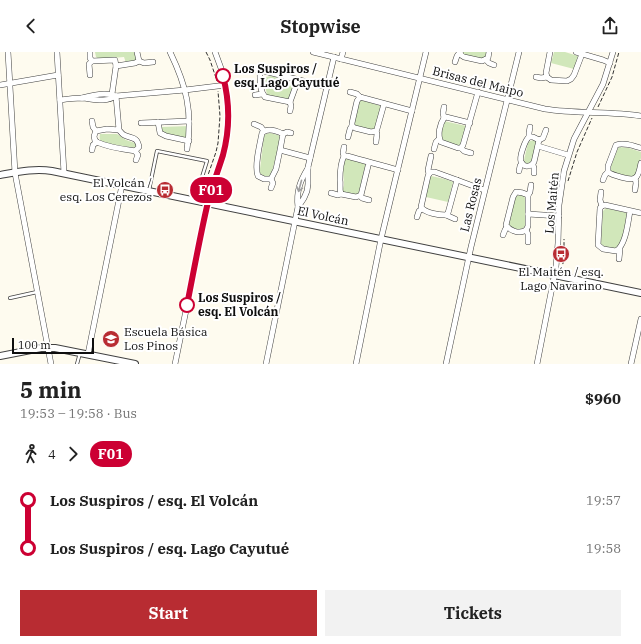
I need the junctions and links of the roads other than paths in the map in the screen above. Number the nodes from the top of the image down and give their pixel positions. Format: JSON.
{"nodes":[{"id":1,"x":8,"y":52,"type":"edge"},
{"id":2,"x":57,"y":52,"type":"edge"},
{"id":3,"x":90,"y":52,"type":"edge"},
{"id":4,"x":137,"y":52,"type":"edge"},
{"id":5,"x":170,"y":52,"type":"edge"},
{"id":6,"x":215,"y":52,"type":"edge"},
{"id":7,"x":313,"y":52,"type":"edge"},
{"id":8,"x":343,"y":52,"type":"edge"},
{"id":9,"x":426,"y":52,"type":"edge"},
{"id":10,"x":460,"y":52,"type":"edge"},
{"id":11,"x":489,"y":52,"type":"edge"},
{"id":12,"x":519,"y":52,"type":"edge"},
{"id":13,"x":550,"y":52,"type":"edge"},
{"id":14,"x":612,"y":52,"type":"edge"},
{"id":15,"x":579,"y":53,"type":"edge"},
{"id":16,"x":327,"y":54,"type":"edge"},
{"id":17,"x":334,"y":57,"type":"junction"},
{"id":18,"x":341,"y":59,"type":"junction"},
{"id":19,"x":486,"y":60,"type":"junction"},
{"id":20,"x":92,"y":61,"type":"junction"},
{"id":21,"x":140,"y":61,"type":"junction"},
{"id":22,"x":153,"y":62,"type":"dead end"},
{"id":23,"x":455,"y":62,"type":"dead end"},
{"id":24,"x":610,"y":63,"type":"junction"},
{"id":25,"x":494,"y":65,"type":"dead end"},
{"id":26,"x":116,"y":66,"type":"junction"},
{"id":27,"x":247,"y":69,"type":"dead end"},
{"id":28,"x":260,"y":70,"type":"junction"},
{"id":29,"x":58,"y":75,"type":"junction"},
{"id":30,"x":90,"y":75,"type":"dead end"},
{"id":31,"x":536,"y":77,"type":"dead end"},
{"id":32,"x":547,"y":77,"type":"junction"},
{"id":33,"x":420,"y":78,"type":"junction"},
{"id":34,"x":298,"y":80,"type":"junction"},
{"id":35,"x":10,"y":83,"type":"junction"},
{"id":36,"x":0,"y":85,"type":"edge"},
{"id":37,"x":226,"y":85,"type":"junction"},
{"id":38,"x":327,"y":87,"type":"junction"},
{"id":39,"x":185,"y":90,"type":"junction"},
{"id":40,"x":350,"y":92,"type":"dead end"},
{"id":41,"x":478,"y":92,"type":"junction"},
{"id":42,"x":262,"y":94,"type":"junction"},
{"id":43,"x":114,"y":95,"type":"junction"},
{"id":44,"x":255,"y":95,"type":"dead end"},
{"id":45,"x":360,"y":97,"type":"junction"},
{"id":46,"x":60,"y":100,"type":"junction"},
{"id":47,"x":508,"y":100,"type":"junction"},
{"id":48,"x":290,"y":102,"type":"junction"},
{"id":49,"x":384,"y":104,"type":"junction"},
{"id":50,"x":444,"y":107,"type":"dead end"},
{"id":51,"x":290,"y":111,"type":"dead end"},
{"id":52,"x":412,"y":111,"type":"junction"},
{"id":53,"x":588,"y":113,"type":"junction"},
{"id":54,"x":641,"y":116,"type":"edge"},
{"id":55,"x":444,"y":118,"type":"junction"},
{"id":56,"x":92,"y":121,"type":"dead end"},
{"id":57,"x":189,"y":121,"type":"junction"},
{"id":58,"x":158,"y":122,"type":"junction"},
{"id":59,"x":141,"y":123,"type":"dead end"},
{"id":60,"x":470,"y":123,"type":"junction"},
{"id":61,"x":254,"y":124,"type":"dead end"},
{"id":62,"x":352,"y":126,"type":"junction"},
{"id":63,"x":530,"y":127,"type":"dead end"},
{"id":64,"x":119,"y":130,"type":"junction"},
{"id":65,"x":376,"y":130,"type":"junction"},
{"id":66,"x":546,"y":130,"type":"dead end"},
{"id":67,"x":96,"y":131,"type":"junction"},
{"id":68,"x":264,"y":131,"type":"junction"},
{"id":69,"x":291,"y":133,"type":"dead end"},
{"id":70,"x":283,"y":134,"type":"junction"},
{"id":71,"x":348,"y":137,"type":"dead end"},
{"id":72,"x":529,"y":137,"type":"junction"},
{"id":73,"x":439,"y":139,"type":"junction"},
{"id":74,"x":188,"y":141,"type":"junction"},
{"id":75,"x":97,"y":142,"type":"junction"},
{"id":76,"x":376,"y":142,"type":"dead end"},
{"id":77,"x":539,"y":143,"type":"junction"},
{"id":78,"x":344,"y":147,"type":"dead end"},
{"id":79,"x":461,"y":148,"type":"junction"},
{"id":80,"x":641,"y":148,"type":"edge"},
{"id":81,"x":187,"y":149,"type":"dead end"},
{"id":82,"x":434,"y":149,"type":"dead end"},
{"id":83,"x":92,"y":150,"type":"dead end"},
{"id":84,"x":280,"y":150,"type":"junction"},
{"id":85,"x":135,"y":151,"type":"junction"},
{"id":86,"x":471,"y":153,"type":"dead end"},
{"id":87,"x":568,"y":155,"type":"junction"},
{"id":88,"x":344,"y":156,"type":"junction"},
{"id":89,"x":431,"y":156,"type":"dead end"},
{"id":90,"x":310,"y":158,"type":"junction"},
{"id":91,"x":136,"y":160,"type":"dead end"},
{"id":92,"x":369,"y":162,"type":"junction"},
{"id":93,"x":522,"y":163,"type":"junction"},
{"id":94,"x":641,"y":163,"type":"edge"},
{"id":95,"x":533,"y":165,"type":"junction"},
{"id":96,"x":308,"y":168,"type":"junction"},
{"id":97,"x":398,"y":170,"type":"junction"},
{"id":98,"x":519,"y":171,"type":"dead end"},
{"id":99,"x":608,"y":172,"type":"junction"},
{"id":100,"x":15,"y":173,"type":"junction"},
{"id":101,"x":64,"y":173,"type":"junction"},
{"id":102,"x":534,"y":173,"type":"dead end"},
{"id":103,"x":429,"y":174,"type":"junction"},
{"id":104,"x":0,"y":175,"type":"edge"},
{"id":105,"x":202,"y":177,"type":"dead end"},
{"id":106,"x":635,"y":178,"type":"junction"},
{"id":107,"x":271,"y":179,"type":"junction"},
{"id":108,"x":457,"y":180,"type":"junction"},
{"id":109,"x":603,"y":180,"type":"dead end"},
{"id":110,"x":122,"y":185,"type":"junction"},
{"id":111,"x":532,"y":185,"type":"dead end"},
{"id":112,"x":271,"y":188,"type":"dead end"},
{"id":113,"x":484,"y":190,"type":"junction"},
{"id":114,"x":635,"y":190,"type":"dead end"},
{"id":115,"x":149,"y":191,"type":"junction"},
{"id":116,"x":601,"y":192,"type":"dead end"},
{"id":117,"x":331,"y":193,"type":"dead end"},
{"id":118,"x":341,"y":194,"type":"junction"},
{"id":119,"x":528,"y":195,"type":"junction"},
{"id":120,"x":360,"y":196,"type":"junction"},
{"id":121,"x":368,"y":200,"type":"dead end"},
{"id":122,"x":208,"y":203,"type":"junction"},
{"id":123,"x":602,"y":206,"type":"junction"},
{"id":124,"x":298,"y":207,"type":"junction"},
{"id":125,"x":422,"y":209,"type":"junction"},
{"id":126,"x":630,"y":211,"type":"junction"},
{"id":127,"x":641,"y":213,"type":"edge"},
{"id":128,"x":528,"y":214,"type":"junction"},
{"id":129,"x":446,"y":215,"type":"junction"},
{"id":130,"x":558,"y":216,"type":"junction"},
{"id":131,"x":417,"y":217,"type":"dead end"},
{"id":132,"x":455,"y":218,"type":"dead end"},
{"id":133,"x":295,"y":221,"type":"junction"},
{"id":134,"x":507,"y":228,"type":"junction"},
{"id":135,"x":526,"y":230,"type":"junction"},
{"id":136,"x":503,"y":235,"type":"dead end"},
{"id":137,"x":381,"y":239,"type":"junction"},
{"id":138,"x":528,"y":242,"type":"dead end"},
{"id":139,"x":620,"y":249,"type":"junction"},
{"id":140,"x":468,"y":257,"type":"junction"},
{"id":141,"x":619,"y":259,"type":"dead end"},
{"id":142,"x":558,"y":276,"type":"junction"},
{"id":143,"x":38,"y":292,"type":"junction"},
{"id":144,"x":641,"y":293,"type":"edge"},
{"id":145,"x":10,"y":298,"type":"dead end"},
{"id":146,"x":641,"y":319,"type":"edge"},
{"id":147,"x":48,"y":348,"type":"junction"},
{"id":148,"x":80,"y":353,"type":"junction"},
{"id":149,"x":88,"y":354,"type":"junction"},
{"id":150,"x":0,"y":356,"type":"edge"},
{"id":151,"x":51,"y":364,"type":"edge"},
{"id":152,"x":77,"y":364,"type":"edge"},
{"id":153,"x":135,"y":364,"type":"edge"},
{"id":154,"x":175,"y":364,"type":"edge"},
{"id":155,"x":266,"y":364,"type":"edge"},
{"id":156,"x":356,"y":364,"type":"edge"},
{"id":157,"x":446,"y":364,"type":"edge"},
{"id":158,"x":537,"y":364,"type":"edge"},
{"id":159,"x":631,"y":364,"type":"edge"}],
"edges":[{"from":1,"to":35,"type":"street"},
{"from":2,"to":29,"type":"street"},
{"from":3,"to":20,"type":"street"},
{"from":4,"to":21,"type":"street"},
{"from":5,"to":39,"type":"street"},
{"from":6,"to":37,"type":"street"},
{"from":7,"to":16,"type":"street","name":"Brisas del Maipo"},
{"from":8,"to":18,"type":"street"},
{"from":9,"to":33,"type":"street"},
{"from":10,"to":19,"type":"street"},
{"from":10,"to":23,"type":"street"},
{"from":11,"to":19,"type":"street"},
{"from":12,"to":47,"type":"street","name":"Las Rosas"},
{"from":13,"to":32,"type":"street"},
{"from":14,"to":24,"type":"street","name":"Los Maitén"},
{"from":15,"to":24,"type":"street"},
{"from":15,"to":32,"type":"street"},
{"from":16,"to":17,"type":"street","name":"Brisas del Maipo"},
{"from":17,"to":18,"type":"street","name":"Brisas del Maipo"},
{"from":17,"to":38,"type":"street"},
{"from":18,"to":33,"type":"street","name":"Brisas del Maipo"},
{"from":19,"to":25,"type":"street"},
{"from":20,"to":26,"type":"street"},
{"from":20,"to":30,"type":"street"},
{"from":21,"to":22,"type":"street"},
{"from":21,"to":26,"type":"street"},
{"from":24,"to":53,"type":"street","name":"Los Maitén"},
{"from":26,"to":43,"type":"street"},
{"from":27,"to":28,"type":"street"},
{"from":28,"to":34,"type":"street"},
{"from":28,"to":42,"type":"street"},
{"from":29,"to":35,"type":"street"},
{"from":29,"to":46,"type":"street"},
{"from":31,"to":32,"type":"street"},
{"from":33,"to":41,"type":"street","name":"Brisas del Maipo"},
{"from":33,"to":52,"type":"street"},
{"from":34,"to":38,"type":"street"},
{"from":34,"to":48,"type":"street"},
{"from":35,"to":36,"type":"street"},
{"from":35,"to":100,"type":"street"},
{"from":37,"to":39,"type":"street"},
{"from":37,"to":122,"type":"street"},
{"from":38,"to":90,"type":"street"},
{"from":39,"to":43,"type":"street"},
{"from":39,"to":57,"type":"street"},
{"from":40,"to":45,"type":"street"},
{"from":41,"to":47,"type":"street","name":"Brisas del Maipo"},
{"from":41,"to":60,"type":"street"},
{"from":42,"to":44,"type":"street"},
{"from":42,"to":48,"type":"street"},
{"from":43,"to":46,"type":"street"},
{"from":43,"to":64,"type":"street"},
{"from":45,"to":49,"type":"street"},
{"from":45,"to":62,"type":"street"},
{"from":46,"to":101,"type":"street"},
{"from":47,"to":53,"type":"street","name":"Brisas del Maipo"},
{"from":47,"to":113,"type":"street","name":"Las Rosas"},
{"from":48,"to":51,"type":"street"},
{"from":49,"to":52,"type":"street"},
{"from":49,"to":65,"type":"street"},
{"from":50,"to":55,"type":"street"},
{"from":52,"to":97,"type":"street"},
{"from":53,"to":54,"type":"street","name":"Brisas del Maipo"},
{"from":53,"to":87,"type":"street","name":"Los Maitén"},
{"from":55,"to":60,"type":"street"},
{"from":55,"to":73,"type":"street"},
{"from":56,"to":67,"type":"street"},
{"from":57,"to":58,"type":"street"},
{"from":57,"to":74,"type":"street"},
{"from":58,"to":59,"type":"street"},
{"from":58,"to":74,"type":"street"},
{"from":60,"to":79,"type":"street"},
{"from":61,"to":68,"type":"street"},
{"from":62,"to":65,"type":"street"},
{"from":62,"to":71,"type":"street"},
{"from":63,"to":72,"type":"street"},
{"from":64,"to":67,"type":"street"},
{"from":64,"to":85,"type":"street"},
{"from":65,"to":76,"type":"street"},
{"from":66,"to":77,"type":"street"},
{"from":67,"to":75,"type":"street"},
{"from":68,"to":70,"type":"street"},
{"from":68,"to":107,"type":"street"},
{"from":69,"to":70,"type":"street"},
{"from":70,"to":84,"type":"street"},
{"from":72,"to":77,"type":"street"},
{"from":72,"to":93,"type":"street"},
{"from":73,"to":79,"type":"street"},
{"from":73,"to":82,"type":"street"},
{"from":74,"to":81,"type":"street"},
{"from":75,"to":83,"type":"street"},
{"from":75,"to":85,"type":"street"},
{"from":77,"to":87,"type":"street"},
{"from":77,"to":95,"type":"street"},
{"from":78,"to":88,"type":"street"},
{"from":79,"to":86,"type":"street"},
{"from":80,"to":99,"type":"street"},
{"from":84,"to":90,"type":"street"},
{"from":84,"to":107,"type":"street"},
{"from":85,"to":91,"type":"street"},
{"from":87,"to":130,"type":"street","name":"Los Maitén"},
{"from":88,"to":92,"type":"street"},
{"from":88,"to":118,"type":"street"},
{"from":89,"to":103,"type":"street"},
{"from":90,"to":96,"type":"street"},
{"from":92,"to":97,"type":"street"},
{"from":92,"to":120,"type":"street"},
{"from":93,"to":95,"type":"street"},
{"from":93,"to":98,"type":"street"},
{"from":94,"to":106,"type":"street"},
{"from":95,"to":102,"type":"street"},
{"from":96,"to":124,"type":"street","one_way":true},
{"from":96,"to":124,"type":"street"},
{"from":97,"to":137,"type":"street"},
{"from":99,"to":106,"type":"street"},
{"from":99,"to":109,"type":"street"},
{"from":100,"to":101,"type":"street","name":"El Volcán"},
{"from":100,"to":104,"type":"street","name":"El Volcán"},
{"from":100,"to":143,"type":"street"},
{"from":101,"to":110,"type":"street","name":"El Volcán"},
{"from":103,"to":108,"type":"street"},
{"from":103,"to":125,"type":"street"},
{"from":105,"to":115,"type":"lane"},
{"from":106,"to":114,"type":"street"},
{"from":107,"to":112,"type":"street"},
{"from":108,"to":113,"type":"street"},
{"from":108,"to":129,"type":"street"},
{"from":110,"to":115,"type":"street","name":"El Volcán"},
{"from":110,"to":149,"type":"street"},
{"from":111,"to":119,"type":"street"},
{"from":113,"to":140,"type":"street","name":"Las Rosas"},
{"from":115,"to":122,"type":"street","name":"El Volcán"},
{"from":116,"to":123,"type":"street"},
{"from":117,"to":118,"type":"street"},
{"from":118,"to":120,"type":"street"},
{"from":119,"to":128,"type":"street"},
{"from":119,"to":134,"type":"street"},
{"from":120,"to":121,"type":"street"},
{"from":122,"to":133,"type":"street","name":"El Volcán"},
{"from":122,"to":154,"type":"street"},
{"from":123,"to":126,"type":"street"},
{"from":123,"to":139,"type":"street"},
{"from":124,"to":133,"type":"street"},
{"from":125,"to":129,"type":"street"},
{"from":125,"to":131,"type":"street"},
{"from":126,"to":127,"type":"street"},
{"from":126,"to":139,"type":"street"},
{"from":128,"to":130,"type":"street"},
{"from":128,"to":135,"type":"street"},
{"from":129,"to":132,"type":"street"},
{"from":130,"to":142,"type":"street","name":"Los Maitén"},
{"from":133,"to":137,"type":"street","name":"El Volcán"},
{"from":133,"to":155,"type":"street"},
{"from":134,"to":135,"type":"street"},
{"from":134,"to":136,"type":"street"},
{"from":135,"to":138,"type":"street"},
{"from":137,"to":140,"type":"street","name":"El Volcán"},
{"from":137,"to":156,"type":"street"},
{"from":139,"to":141,"type":"street"},
{"from":140,"to":142,"type":"street","name":"El Volcán"},
{"from":140,"to":157,"type":"street","name":"Las Rosas"},
{"from":142,"to":144,"type":"street","name":"El Volcán"},
{"from":142,"to":158,"type":"street","name":"Los Maitén"},
{"from":143,"to":145,"type":"lane"},
{"from":143,"to":147,"type":"street"},
{"from":146,"to":159,"type":"street"},
{"from":147,"to":148,"type":"street"},
{"from":147,"to":150,"type":"street"},
{"from":147,"to":151,"type":"street"},
{"from":148,"to":149,"type":"street"},
{"from":148,"to":152,"type":"lane"},
{"from":149,"to":153,"type":"street"}]}
